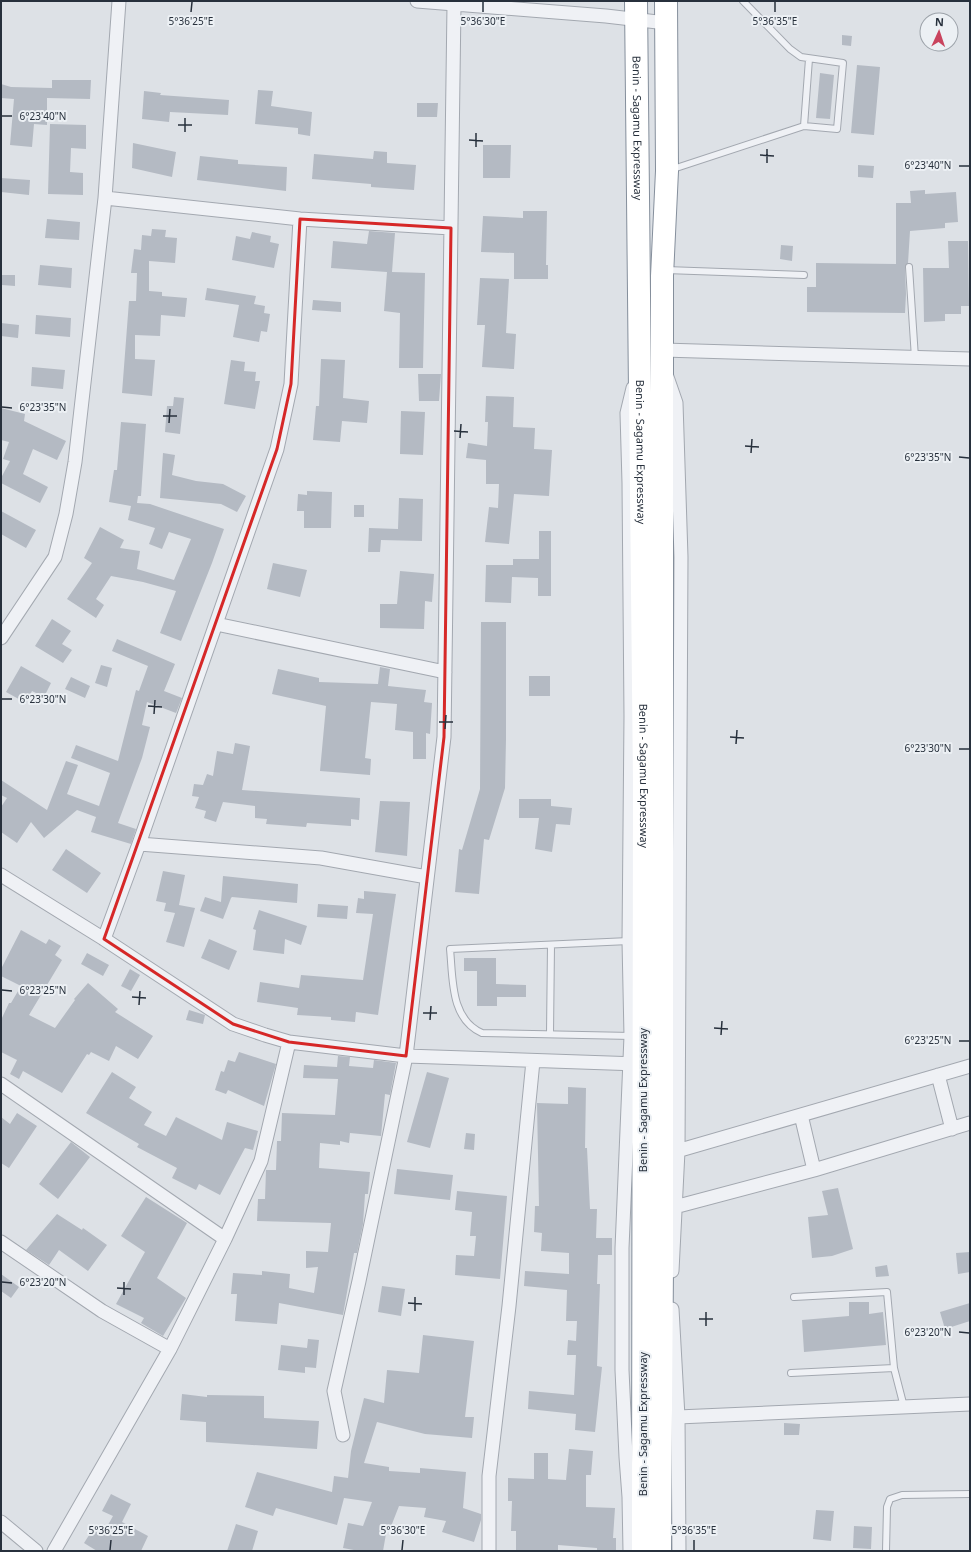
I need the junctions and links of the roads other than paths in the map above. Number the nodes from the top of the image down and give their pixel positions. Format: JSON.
{"nodes":[{"id":1,"x":119,"y":1,"type":"edge"},
{"id":2,"x":417,"y":1,"type":"edge"},
{"id":3,"x":666,"y":1,"type":"edge"},
{"id":4,"x":744,"y":1,"type":"edge"},
{"id":5,"x":454,"y":5,"type":"junction"},
{"id":6,"x":531,"y":5,"type":"edge"},
{"id":7,"x":636,"y":10,"type":"edge"},
{"id":8,"x":666,"y":23,"type":"junction"},
{"id":9,"x":809,"y":59,"type":"junction"},
{"id":10,"x":804,"y":126,"type":"junction"},
{"id":11,"x":667,"y":171,"type":"junction"},
{"id":12,"x":105,"y":198,"type":"junction"},
{"id":13,"x":300,"y":219,"type":"junction"},
{"id":14,"x":451,"y":228,"type":"junction"},
{"id":15,"x":909,"y":267,"type":"dead end"},
{"id":16,"x":662,"y":270,"type":"junction"},
{"id":17,"x":804,"y":275,"type":"dead end"},
{"id":18,"x":663,"y":357,"type":"junction"},
{"id":19,"x":915,"y":358,"type":"junction"},
{"id":20,"x":970,"y":359,"type":"edge"},
{"id":21,"x":640,"y":363,"type":"junction"},
{"id":22,"x":216,"y":624,"type":"junction"},
{"id":23,"x":1,"y":638,"type":"edge"},
{"id":24,"x":445,"y":672,"type":"junction"},
{"id":25,"x":139,"y":844,"type":"junction"},
{"id":26,"x":1,"y":875,"type":"edge"},
{"id":27,"x":427,"y":877,"type":"junction"},
{"id":28,"x":104,"y":939,"type":"junction"},
{"id":29,"x":629,"y":941,"type":"junction"},
{"id":30,"x":551,"y":946,"type":"junction"},
{"id":31,"x":550,"y":1034,"type":"junction"},
{"id":32,"x":637,"y":1036,"type":"junction"},
{"id":33,"x":289,"y":1042,"type":"junction"},
{"id":34,"x":406,"y":1056,"type":"junction"},
{"id":35,"x":533,"y":1061,"type":"junction"},
{"id":36,"x":636,"y":1064,"type":"junction"},
{"id":37,"x":970,"y":1066,"type":"edge"},
{"id":38,"x":938,"y":1075,"type":"junction"},
{"id":39,"x":1,"y":1084,"type":"edge"},
{"id":40,"x":801,"y":1115,"type":"junction"},
{"id":41,"x":970,"y":1123,"type":"edge"},
{"id":42,"x":952,"y":1129,"type":"junction"},
{"id":43,"x":670,"y":1153,"type":"junction"},
{"id":44,"x":814,"y":1170,"type":"junction"},
{"id":45,"x":669,"y":1208,"type":"junction"},
{"id":46,"x":225,"y":1239,"type":"junction"},
{"id":47,"x":1,"y":1242,"type":"edge"},
{"id":48,"x":794,"y":1297,"type":"dead end"},
{"id":49,"x":170,"y":1349,"type":"junction"},
{"id":50,"x":894,"y":1368,"type":"junction"},
{"id":51,"x":791,"y":1373,"type":"dead end"},
{"id":52,"x":970,"y":1404,"type":"edge"},
{"id":53,"x":904,"y":1408,"type":"junction"},
{"id":54,"x":678,"y":1417,"type":"junction"},
{"id":55,"x":343,"y":1435,"type":"dead end"},
{"id":56,"x":970,"y":1494,"type":"edge"},
{"id":57,"x":1,"y":1522,"type":"edge"},
{"id":58,"x":36,"y":1551,"type":"edge"},
{"id":59,"x":54,"y":1551,"type":"edge"},
{"id":60,"x":489,"y":1551,"type":"edge"},
{"id":61,"x":630,"y":1551,"type":"edge"},
{"id":62,"x":643,"y":1551,"type":"edge"},
{"id":63,"x":660,"y":1551,"type":"edge"},
{"id":64,"x":679,"y":1551,"type":"edge"},
{"id":65,"x":886,"y":1551,"type":"edge"}],
"edges":[{"from":1,"to":12,"type":"street"},
{"from":2,"to":5,"type":"street"},
{"from":3,"to":8,"type":"highway"},
{"from":4,"to":9,"type":"lane"},
{"from":5,"to":6,"type":"street"},
{"from":5,"to":14,"type":"street"},
{"from":6,"to":7,"type":"street"},
{"from":7,"to":8,"type":"street"},
{"from":7,"to":21,"type":"highway","name":"Benin - Sagamu Expressway"},
{"from":8,"to":11,"type":"highway"},
{"from":9,"to":10,"type":"lane"},
{"from":9,"to":10,"type":"lane"},
{"from":10,"to":11,"type":"lane"},
{"from":11,"to":16,"type":"highway"},
{"from":12,"to":13,"type":"street"},
{"from":12,"to":23,"type":"street"},
{"from":13,"to":14,"type":"street"},
{"from":13,"to":22,"type":"street"},
{"from":14,"to":24,"type":"street"},
{"from":15,"to":19,"type":"lane"},
{"from":16,"to":17,"type":"lane"},
{"from":16,"to":18,"type":"highway"},
{"from":18,"to":19,"type":"street"},
{"from":18,"to":43,"type":"highway"},
{"from":19,"to":20,"type":"street"},
{"from":21,"to":29,"type":"street"},
{"from":21,"to":32,"type":"highway","name":"Benin - Sagamu Expressway"},
{"from":22,"to":24,"type":"street"},
{"from":22,"to":25,"type":"street"},
{"from":24,"to":27,"type":"street"},
{"from":25,"to":27,"type":"street"},
{"from":25,"to":28,"type":"street"},
{"from":26,"to":28,"type":"street"},
{"from":27,"to":34,"type":"street"},
{"from":28,"to":33,"type":"street"},
{"from":29,"to":30,"type":"lane"},
{"from":29,"to":32,"type":"street"},
{"from":30,"to":31,"type":"lane"},
{"from":30,"to":31,"type":"lane"},
{"from":31,"to":32,"type":"lane"},
{"from":32,"to":36,"type":"highway","name":"Benin - Sagamu Expressway"},
{"from":33,"to":34,"type":"street"},
{"from":33,"to":46,"type":"street"},
{"from":34,"to":35,"type":"street"},
{"from":34,"to":55,"type":"street"},
{"from":35,"to":36,"type":"street"},
{"from":35,"to":60,"type":"street"},
{"from":36,"to":61,"type":"street"},
{"from":36,"to":62,"type":"highway","name":"Benin - Sagamu Expressway"},
{"from":37,"to":38,"type":"street"},
{"from":38,"to":40,"type":"street"},
{"from":38,"to":42,"type":"street"},
{"from":39,"to":46,"type":"street"},
{"from":40,"to":43,"type":"street"},
{"from":40,"to":44,"type":"street"},
{"from":41,"to":42,"type":"street"},
{"from":42,"to":44,"type":"street"},
{"from":43,"to":45,"type":"highway"},
{"from":44,"to":45,"type":"street"},
{"from":45,"to":54,"type":"street"},
{"from":45,"to":63,"type":"highway"},
{"from":46,"to":49,"type":"street"},
{"from":47,"to":49,"type":"street"},
{"from":48,"to":50,"type":"lane"},
{"from":49,"to":59,"type":"street"},
{"from":50,"to":51,"type":"lane"},
{"from":50,"to":53,"type":"lane"},
{"from":52,"to":53,"type":"street"},
{"from":53,"to":54,"type":"street"},
{"from":54,"to":64,"type":"street"},
{"from":56,"to":65,"type":"lane"},
{"from":57,"to":58,"type":"street"}]}
